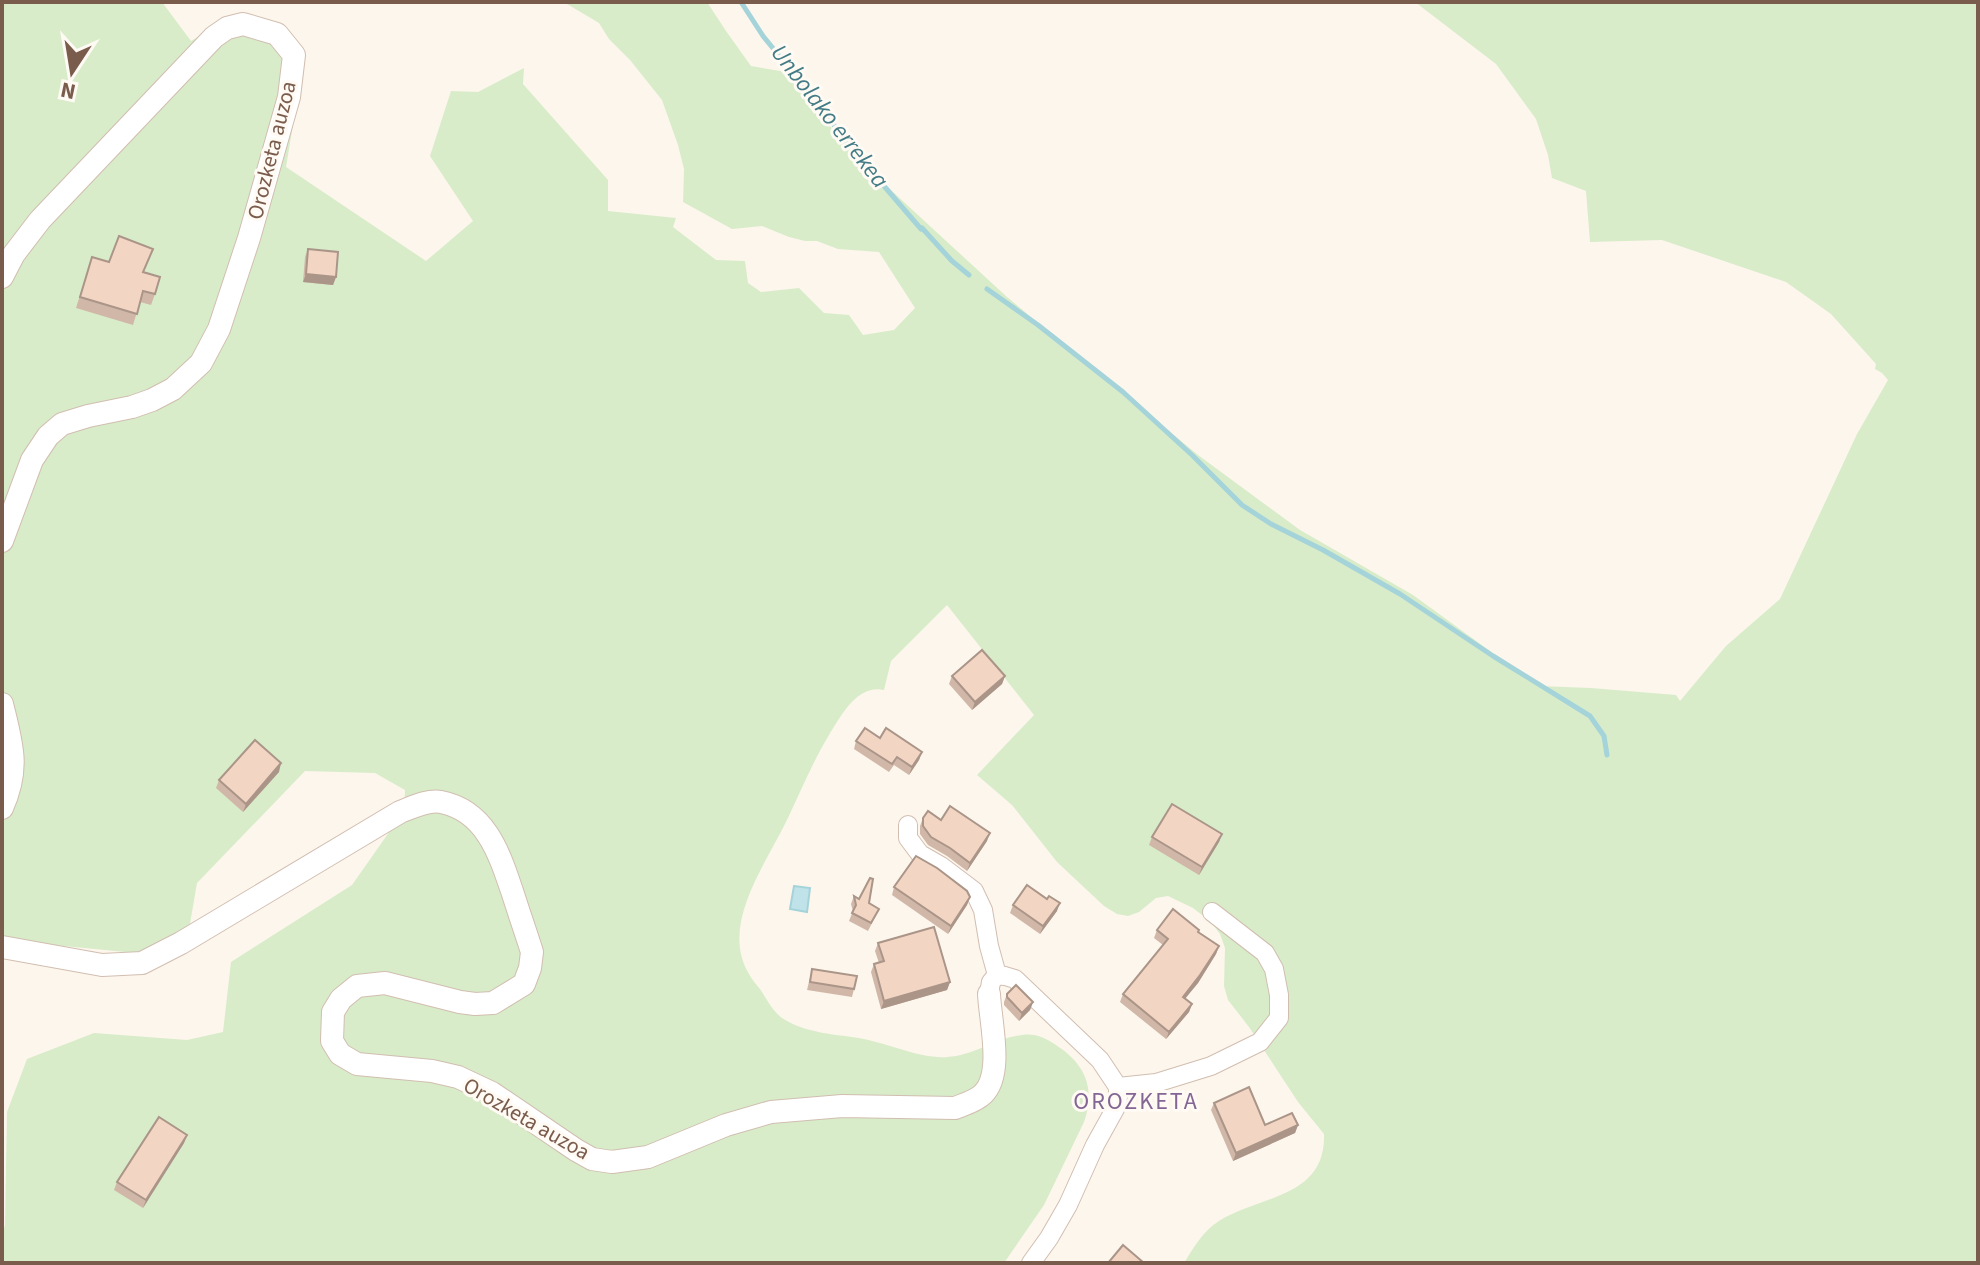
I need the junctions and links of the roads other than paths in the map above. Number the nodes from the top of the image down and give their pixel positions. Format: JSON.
{"nodes":[{"id":1,"x":2,"y":277,"type":"edge"},
{"id":2,"x":2,"y":541,"type":"edge"},
{"id":3,"x":2,"y":704,"type":"edge"},
{"id":4,"x":2,"y":808,"type":"edge"},
{"id":5,"x":908,"y":825,"type":"dead end"},
{"id":6,"x":1212,"y":912,"type":"dead end"},
{"id":7,"x":2,"y":947,"type":"edge"},
{"id":8,"x":993,"y":984,"type":"junction"},
{"id":9,"x":1118,"y":1087,"type":"junction"},
{"id":10,"x":1031,"y":1263,"type":"edge"}],
"edges":[{"from":1,"to":2,"type":"street","name":"Orozketa auzoa"},
{"from":3,"to":4,"type":"street"},
{"from":5,"to":8,"type":"street"},
{"from":6,"to":9,"type":"street"},
{"from":7,"to":8,"type":"street","name":"Orozketa auzoa"},
{"from":8,"to":9,"type":"street"},
{"from":9,"to":10,"type":"street"}]}
